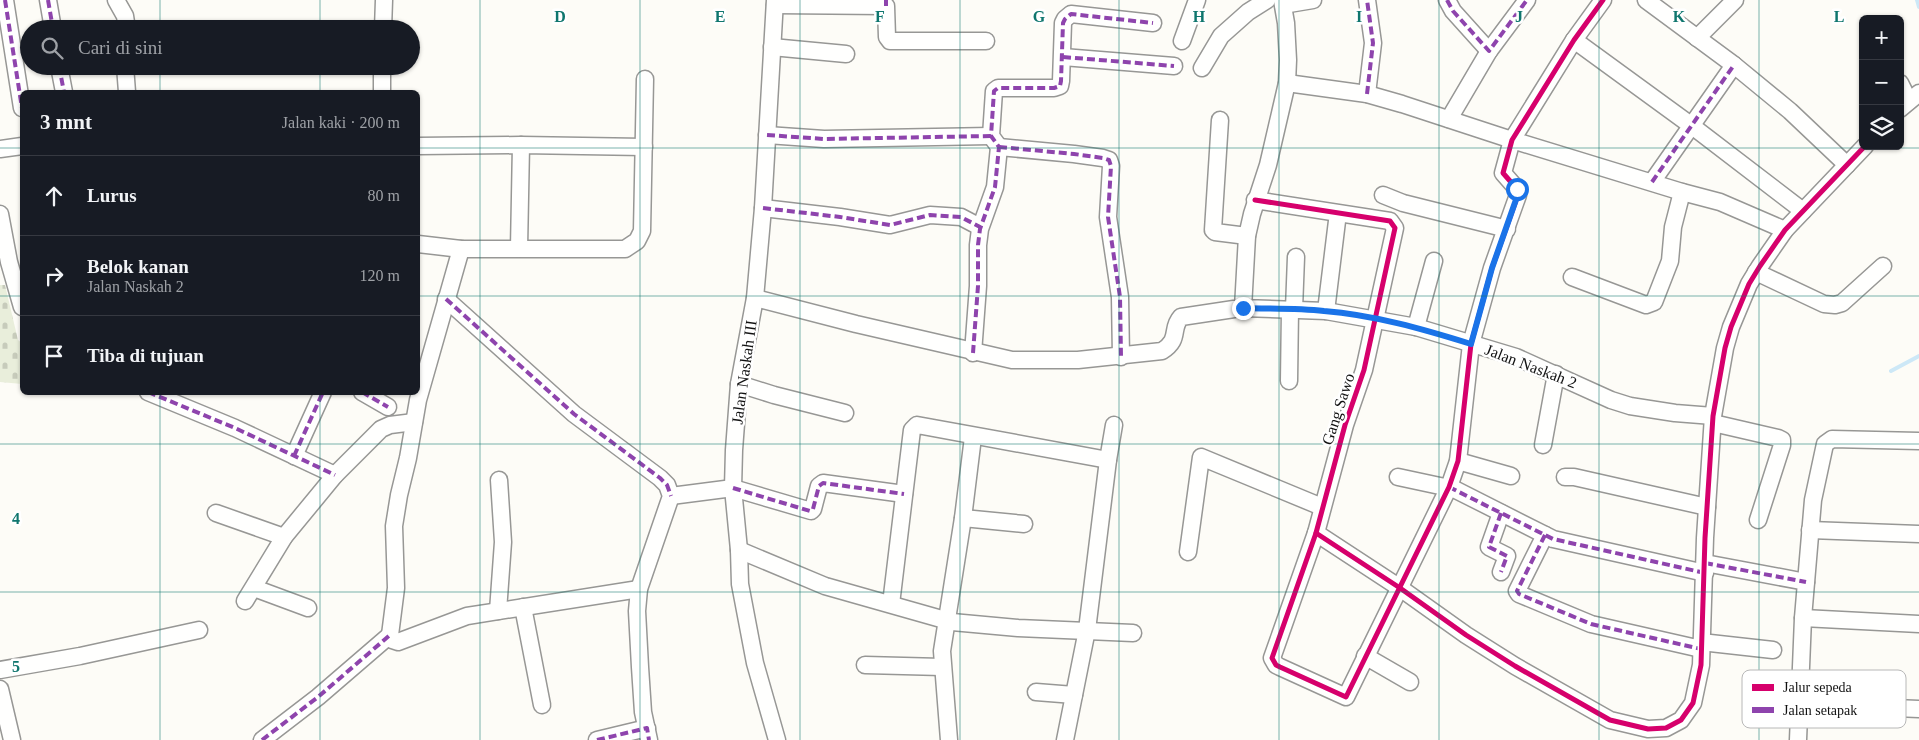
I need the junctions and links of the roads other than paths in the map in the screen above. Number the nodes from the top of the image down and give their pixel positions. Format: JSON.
{"nodes":[{"id":1,"x":5,"y":0,"type":"edge"},
{"id":2,"x":48,"y":0,"type":"edge"},
{"id":3,"x":116,"y":0,"type":"edge"},
{"id":4,"x":384,"y":0,"type":"edge"},
{"id":5,"x":1197,"y":0,"type":"edge"},
{"id":6,"x":1267,"y":0,"type":"edge"},
{"id":7,"x":1313,"y":0,"type":"edge"},
{"id":8,"x":1367,"y":0,"type":"edge"},
{"id":9,"x":1447,"y":0,"type":"edge"},
{"id":10,"x":1527,"y":0,"type":"edge"},
{"id":11,"x":1603,"y":0,"type":"edge"},
{"id":12,"x":1646,"y":0,"type":"edge"},
{"id":13,"x":1735,"y":0,"type":"edge"},
{"id":14,"x":775,"y":3,"type":"edge"},
{"id":15,"x":886,"y":3,"type":"edge"},
{"id":16,"x":1283,"y":3,"type":"edge"},
{"id":17,"x":51,"y":20,"type":"edge"},
{"id":18,"x":126,"y":20,"type":"edge"},
{"id":19,"x":383,"y":20,"type":"edge"},
{"id":20,"x":1153,"y":22,"type":"dead end"},
{"id":21,"x":1697,"y":38,"type":"junction"},
{"id":22,"x":1574,"y":40,"type":"junction"},
{"id":23,"x":986,"y":41,"type":"dead end"},
{"id":24,"x":1182,"y":41,"type":"dead end"},
{"id":25,"x":772,"y":47,"type":"junction"},
{"id":26,"x":1490,"y":51,"type":"junction"},
{"id":27,"x":846,"y":54,"type":"dead end"},
{"id":28,"x":1063,"y":57,"type":"junction"},
{"id":29,"x":1734,"y":65,"type":"junction"},
{"id":30,"x":1174,"y":66,"type":"dead end"},
{"id":31,"x":1202,"y":68,"type":"dead end"},
{"id":32,"x":61,"y":75,"type":"edge"},
{"id":33,"x":126,"y":75,"type":"edge"},
{"id":34,"x":382,"y":75,"type":"edge"},
{"id":35,"x":645,"y":79,"type":"dead end"},
{"id":36,"x":1287,"y":83,"type":"junction"},
{"id":37,"x":64,"y":90,"type":"edge"},
{"id":38,"x":127,"y":90,"type":"edge"},
{"id":39,"x":382,"y":90,"type":"edge"},
{"id":40,"x":1367,"y":94,"type":"junction"},
{"id":41,"x":20,"y":95,"type":"edge"},
{"id":42,"x":1448,"y":119,"type":"junction"},
{"id":43,"x":1220,"y":120,"type":"dead end"},
{"id":44,"x":1692,"y":126,"type":"junction"},
{"id":45,"x":767,"y":135,"type":"junction"},
{"id":46,"x":1512,"y":140,"type":"junction"},
{"id":47,"x":995,"y":141,"type":"junction"},
{"id":48,"x":520,"y":145,"type":"junction"},
{"id":49,"x":20,"y":146,"type":"edge"},
{"id":50,"x":420,"y":146,"type":"edge"},
{"id":51,"x":644,"y":147,"type":"junction"},
{"id":52,"x":0,"y":149,"type":"edge"},
{"id":53,"x":1861,"y":150,"type":"edge"},
{"id":54,"x":1847,"y":165,"type":"junction"},
{"id":55,"x":1652,"y":182,"type":"junction"},
{"id":56,"x":1682,"y":192,"type":"junction"},
{"id":57,"x":1383,"y":195,"type":"dead end"},
{"id":58,"x":1255,"y":200,"type":"junction"},
{"id":59,"x":763,"y":208,"type":"junction"},
{"id":60,"x":1803,"y":211,"type":"junction"},
{"id":61,"x":0,"y":214,"type":"edge"},
{"id":62,"x":1337,"y":221,"type":"dead end"},
{"id":63,"x":980,"y":227,"type":"junction"},
{"id":64,"x":1507,"y":229,"type":"junction"},
{"id":65,"x":1785,"y":230,"type":"junction"},
{"id":66,"x":1247,"y":236,"type":"junction"},
{"id":67,"x":420,"y":244,"type":"edge"},
{"id":68,"x":519,"y":248,"type":"junction"},
{"id":69,"x":461,"y":249,"type":"junction"},
{"id":70,"x":1296,"y":257,"type":"dead end"},
{"id":71,"x":1434,"y":261,"type":"dead end"},
{"id":72,"x":16,"y":262,"type":"edge"},
{"id":73,"x":1882,"y":266,"type":"dead end"},
{"id":74,"x":1756,"y":272,"type":"junction"},
{"id":75,"x":1572,"y":277,"type":"dead end"},
{"id":76,"x":20,"y":293,"type":"edge"},
{"id":77,"x":755,"y":298,"type":"junction"},
{"id":78,"x":446,"y":300,"type":"junction"},
{"id":79,"x":1234,"y":309,"type":"dead end"},
{"id":80,"x":1292,"y":309,"type":"junction"},
{"id":81,"x":1326,"y":311,"type":"junction"},
{"id":82,"x":1374,"y":318,"type":"junction"},
{"id":83,"x":1416,"y":327,"type":"junction"},
{"id":84,"x":1471,"y":344,"type":"junction"},
{"id":85,"x":972,"y":352,"type":"junction"},
{"id":86,"x":1121,"y":356,"type":"junction"},
{"id":87,"x":1556,"y":374,"type":"junction"},
{"id":88,"x":1289,"y":381,"type":"dead end"},
{"id":89,"x":739,"y":384,"type":"junction"},
{"id":90,"x":155,"y":395,"type":"edge"},
{"id":91,"x":322,"y":395,"type":"edge"},
{"id":92,"x":367,"y":395,"type":"edge"},
{"id":93,"x":388,"y":407,"type":"dead end"},
{"id":94,"x":846,"y":414,"type":"dead end"},
{"id":95,"x":1713,"y":419,"type":"junction"},
{"id":96,"x":414,"y":422,"type":"junction"},
{"id":97,"x":1114,"y":425,"type":"dead end"},
{"id":98,"x":973,"y":437,"type":"junction"},
{"id":99,"x":1919,"y":441,"type":"edge"},
{"id":100,"x":1542,"y":445,"type":"dead end"},
{"id":101,"x":294,"y":456,"type":"junction"},
{"id":102,"x":1108,"y":460,"type":"junction"},
{"id":103,"x":1458,"y":461,"type":"junction"},
{"id":104,"x":335,"y":475,"type":"junction"},
{"id":105,"x":1511,"y":476,"type":"dead end"},
{"id":106,"x":1398,"y":477,"type":"dead end"},
{"id":107,"x":1565,"y":477,"type":"dead end"},
{"id":108,"x":499,"y":480,"type":"dead end"},
{"id":109,"x":1449,"y":487,"type":"junction"},
{"id":110,"x":733,"y":488,"type":"junction"},
{"id":111,"x":904,"y":494,"type":"junction"},
{"id":112,"x":671,"y":496,"type":"junction"},
{"id":113,"x":1322,"y":507,"type":"junction"},
{"id":114,"x":1707,"y":507,"type":"junction"},
{"id":115,"x":216,"y":513,"type":"dead end"},
{"id":116,"x":1501,"y":513,"type":"junction"},
{"id":117,"x":963,"y":518,"type":"junction"},
{"id":118,"x":1758,"y":520,"type":"dead end"},
{"id":119,"x":1024,"y":524,"type":"dead end"},
{"id":120,"x":1810,"y":530,"type":"junction"},
{"id":121,"x":1316,"y":532,"type":"junction"},
{"id":122,"x":1919,"y":534,"type":"edge"},
{"id":123,"x":1545,"y":535,"type":"junction"},
{"id":124,"x":284,"y":537,"type":"junction"},
{"id":125,"x":739,"y":550,"type":"junction"},
{"id":126,"x":1188,"y":552,"type":"dead end"},
{"id":127,"x":1705,"y":568,"type":"junction"},
{"id":128,"x":1501,"y":572,"type":"dead end"},
{"id":129,"x":1806,"y":582,"type":"junction"},
{"id":130,"x":1400,"y":588,"type":"junction"},
{"id":131,"x":639,"y":589,"type":"junction"},
{"id":132,"x":891,"y":604,"type":"junction"},
{"id":133,"x":524,"y":607,"type":"junction"},
{"id":134,"x":308,"y":608,"type":"dead end"},
{"id":135,"x":498,"y":611,"type":"junction"},
{"id":136,"x":1803,"y":618,"type":"junction"},
{"id":137,"x":947,"y":620,"type":"junction"},
{"id":138,"x":1919,"y":624,"type":"edge"},
{"id":139,"x":199,"y":630,"type":"dead end"},
{"id":140,"x":1087,"y":630,"type":"junction"},
{"id":141,"x":1133,"y":633,"type":"dead end"},
{"id":142,"x":390,"y":636,"type":"junction"},
{"id":143,"x":1701,"y":646,"type":"junction"},
{"id":144,"x":1773,"y":650,"type":"dead end"},
{"id":145,"x":1365,"y":656,"type":"junction"},
{"id":146,"x":865,"y":665,"type":"dead end"},
{"id":147,"x":942,"y":667,"type":"junction"},
{"id":148,"x":0,"y":670,"type":"edge"},
{"id":149,"x":1801,"y":670,"type":"edge"},
{"id":150,"x":1410,"y":682,"type":"dead end"},
{"id":151,"x":0,"y":689,"type":"edge"},
{"id":152,"x":1036,"y":692,"type":"dead end"},
{"id":153,"x":1074,"y":695,"type":"junction"},
{"id":154,"x":542,"y":704,"type":"dead end"},
{"id":155,"x":1906,"y":708,"type":"edge"},
{"id":156,"x":1919,"y":709,"type":"edge"},
{"id":157,"x":648,"y":734,"type":"edge"},
{"id":158,"x":12,"y":740,"type":"edge"},
{"id":159,"x":262,"y":740,"type":"edge"},
{"id":160,"x":597,"y":740,"type":"edge"},
{"id":161,"x":777,"y":740,"type":"edge"},
{"id":162,"x":949,"y":740,"type":"edge"},
{"id":163,"x":1065,"y":740,"type":"edge"}],
"edges":[{"from":1,"to":41,"type":"street"},
{"from":2,"to":17,"type":"street"},
{"from":3,"to":18,"type":"street"},
{"from":4,"to":19,"type":"street"},
{"from":5,"to":24,"type":"street"},
{"from":6,"to":31,"type":"street"},
{"from":7,"to":16,"type":"street"},
{"from":8,"to":40,"type":"street"},
{"from":9,"to":26,"type":"street"},
{"from":10,"to":26,"type":"street"},
{"from":11,"to":22,"type":"street"},
{"from":12,"to":21,"type":"street"},
{"from":13,"to":21,"type":"street"},
{"from":14,"to":15,"type":"street"},
{"from":14,"to":25,"type":"street","name":"Jalan Naskah III"},
{"from":15,"to":23,"type":"street"},
{"from":16,"to":36,"type":"street","name":"Jalan Naskah 2"},
{"from":20,"to":28,"type":"street"},
{"from":21,"to":29,"type":"street"},
{"from":22,"to":44,"type":"street"},
{"from":22,"to":46,"type":"street"},
{"from":25,"to":27,"type":"street"},
{"from":25,"to":45,"type":"street","name":"Jalan Naskah III"},
{"from":26,"to":42,"type":"street"},
{"from":28,"to":30,"type":"street"},
{"from":28,"to":47,"type":"street"},
{"from":29,"to":44,"type":"street"},
{"from":29,"to":54,"type":"street"},
{"from":32,"to":37,"type":"street"},
{"from":33,"to":38,"type":"street"},
{"from":34,"to":39,"type":"street"},
{"from":35,"to":51,"type":"street"},
{"from":36,"to":40,"type":"street"},
{"from":36,"to":58,"type":"street","name":"Jalan Naskah 2"},
{"from":40,"to":42,"type":"street"},
{"from":42,"to":46,"type":"street"},
{"from":43,"to":66,"type":"street"},
{"from":44,"to":55,"type":"street"},
{"from":44,"to":60,"type":"street"},
{"from":45,"to":47,"type":"street"},
{"from":45,"to":59,"type":"street","name":"Jalan Naskah III"},
{"from":46,"to":55,"type":"street"},
{"from":46,"to":64,"type":"street"},
{"from":47,"to":63,"type":"street"},
{"from":47,"to":86,"type":"street"},
{"from":48,"to":50,"type":"street"},
{"from":48,"to":51,"type":"street"},
{"from":48,"to":68,"type":"street"},
{"from":49,"to":52,"type":"street"},
{"from":51,"to":68,"type":"street"},
{"from":53,"to":54,"type":"street"},
{"from":54,"to":60,"type":"street"},
{"from":55,"to":56,"type":"street"},
{"from":56,"to":65,"type":"street"},
{"from":56,"to":75,"type":"street"},
{"from":57,"to":64,"type":"street"},
{"from":58,"to":66,"type":"street","name":"Jalan Naskah 2"},
{"from":58,"to":82,"type":"street","name":"Gang Sawo"},
{"from":59,"to":63,"type":"street"},
{"from":59,"to":77,"type":"street","name":"Jalan Naskah III"},
{"from":60,"to":65,"type":"street"},
{"from":61,"to":72,"type":"street"},
{"from":62,"to":81,"type":"street"},
{"from":63,"to":85,"type":"street"},
{"from":64,"to":84,"type":"street"},
{"from":65,"to":74,"type":"street"},
{"from":66,"to":80,"type":"street","name":"Jalan Naskah 2"},
{"from":67,"to":69,"type":"street"},
{"from":68,"to":69,"type":"street"},
{"from":69,"to":78,"type":"street"},
{"from":70,"to":80,"type":"street"},
{"from":71,"to":83,"type":"street"},
{"from":72,"to":76,"type":"street"},
{"from":73,"to":74,"type":"street"},
{"from":74,"to":95,"type":"street"},
{"from":77,"to":85,"type":"street"},
{"from":77,"to":89,"type":"street","name":"Jalan Naskah III"},
{"from":78,"to":96,"type":"street"},
{"from":78,"to":112,"type":"street"},
{"from":79,"to":86,"type":"street"},
{"from":80,"to":81,"type":"street","name":"Jalan Naskah 2"},
{"from":80,"to":88,"type":"street"},
{"from":81,"to":82,"type":"street","name":"Jalan Naskah 2"},
{"from":82,"to":83,"type":"street","name":"Jalan Naskah 2"},
{"from":82,"to":113,"type":"street","name":"Gang Sawo"},
{"from":83,"to":84,"type":"street","name":"Jalan Naskah 2"},
{"from":84,"to":87,"type":"street","name":"Jalan Naskah 2"},
{"from":84,"to":103,"type":"street"},
{"from":85,"to":86,"type":"street"},
{"from":87,"to":95,"type":"street","name":"Jalan Naskah 2"},
{"from":87,"to":100,"type":"street"},
{"from":89,"to":94,"type":"street"},
{"from":89,"to":110,"type":"street","name":"Jalan Naskah III"},
{"from":90,"to":101,"type":"street"},
{"from":91,"to":101,"type":"street"},
{"from":92,"to":93,"type":"street"},
{"from":95,"to":114,"type":"street"},
{"from":95,"to":118,"type":"street","name":"Jalan Naskah 2"},
{"from":96,"to":104,"type":"street"},
{"from":96,"to":142,"type":"street"},
{"from":97,"to":102,"type":"street"},
{"from":98,"to":102,"type":"street"},
{"from":98,"to":111,"type":"street"},
{"from":98,"to":117,"type":"street"},
{"from":99,"to":120,"type":"street"},
{"from":101,"to":104,"type":"street"},
{"from":102,"to":140,"type":"street"},
{"from":103,"to":105,"type":"street"},
{"from":103,"to":109,"type":"street"},
{"from":104,"to":124,"type":"street"},
{"from":106,"to":109,"type":"street"},
{"from":107,"to":114,"type":"street"},
{"from":108,"to":135,"type":"street"},
{"from":109,"to":116,"type":"street"},
{"from":109,"to":130,"type":"street"},
{"from":110,"to":111,"type":"street"},
{"from":110,"to":112,"type":"street"},
{"from":110,"to":125,"type":"street","name":"Jalan Naskah III"},
{"from":111,"to":132,"type":"street"},
{"from":112,"to":131,"type":"street"},
{"from":113,"to":121,"type":"street","name":"Gang Sawo"},
{"from":113,"to":126,"type":"street"},
{"from":114,"to":127,"type":"street"},
{"from":115,"to":124,"type":"street"},
{"from":116,"to":123,"type":"street"},
{"from":116,"to":128,"type":"street"},
{"from":117,"to":119,"type":"street"},
{"from":117,"to":137,"type":"street"},
{"from":120,"to":122,"type":"street"},
{"from":120,"to":129,"type":"street"},
{"from":121,"to":130,"type":"street"},
{"from":121,"to":145,"type":"street","name":"Gang Sawo"},
{"from":123,"to":127,"type":"street"},
{"from":123,"to":143,"type":"street"},
{"from":124,"to":134,"type":"street"},
{"from":125,"to":132,"type":"street"},
{"from":125,"to":161,"type":"street","name":"Jalan Naskah III"},
{"from":127,"to":129,"type":"street"},
{"from":127,"to":143,"type":"street"},
{"from":129,"to":136,"type":"street"},
{"from":130,"to":143,"type":"street"},
{"from":130,"to":145,"type":"street"},
{"from":131,"to":133,"type":"street"},
{"from":131,"to":157,"type":"street"},
{"from":132,"to":137,"type":"street"},
{"from":133,"to":135,"type":"street"},
{"from":133,"to":154,"type":"street"},
{"from":135,"to":142,"type":"street"},
{"from":136,"to":138,"type":"street"},
{"from":136,"to":149,"type":"street"},
{"from":137,"to":140,"type":"street"},
{"from":137,"to":147,"type":"street"},
{"from":139,"to":148,"type":"street"},
{"from":140,"to":141,"type":"street"},
{"from":140,"to":153,"type":"street"},
{"from":142,"to":159,"type":"street"},
{"from":143,"to":144,"type":"street"},
{"from":145,"to":150,"type":"street"},
{"from":146,"to":147,"type":"street"},
{"from":147,"to":162,"type":"street"},
{"from":151,"to":158,"type":"street"},
{"from":152,"to":153,"type":"street"},
{"from":153,"to":163,"type":"street"},
{"from":155,"to":156,"type":"street"},
{"from":157,"to":160,"type":"street"}]}
